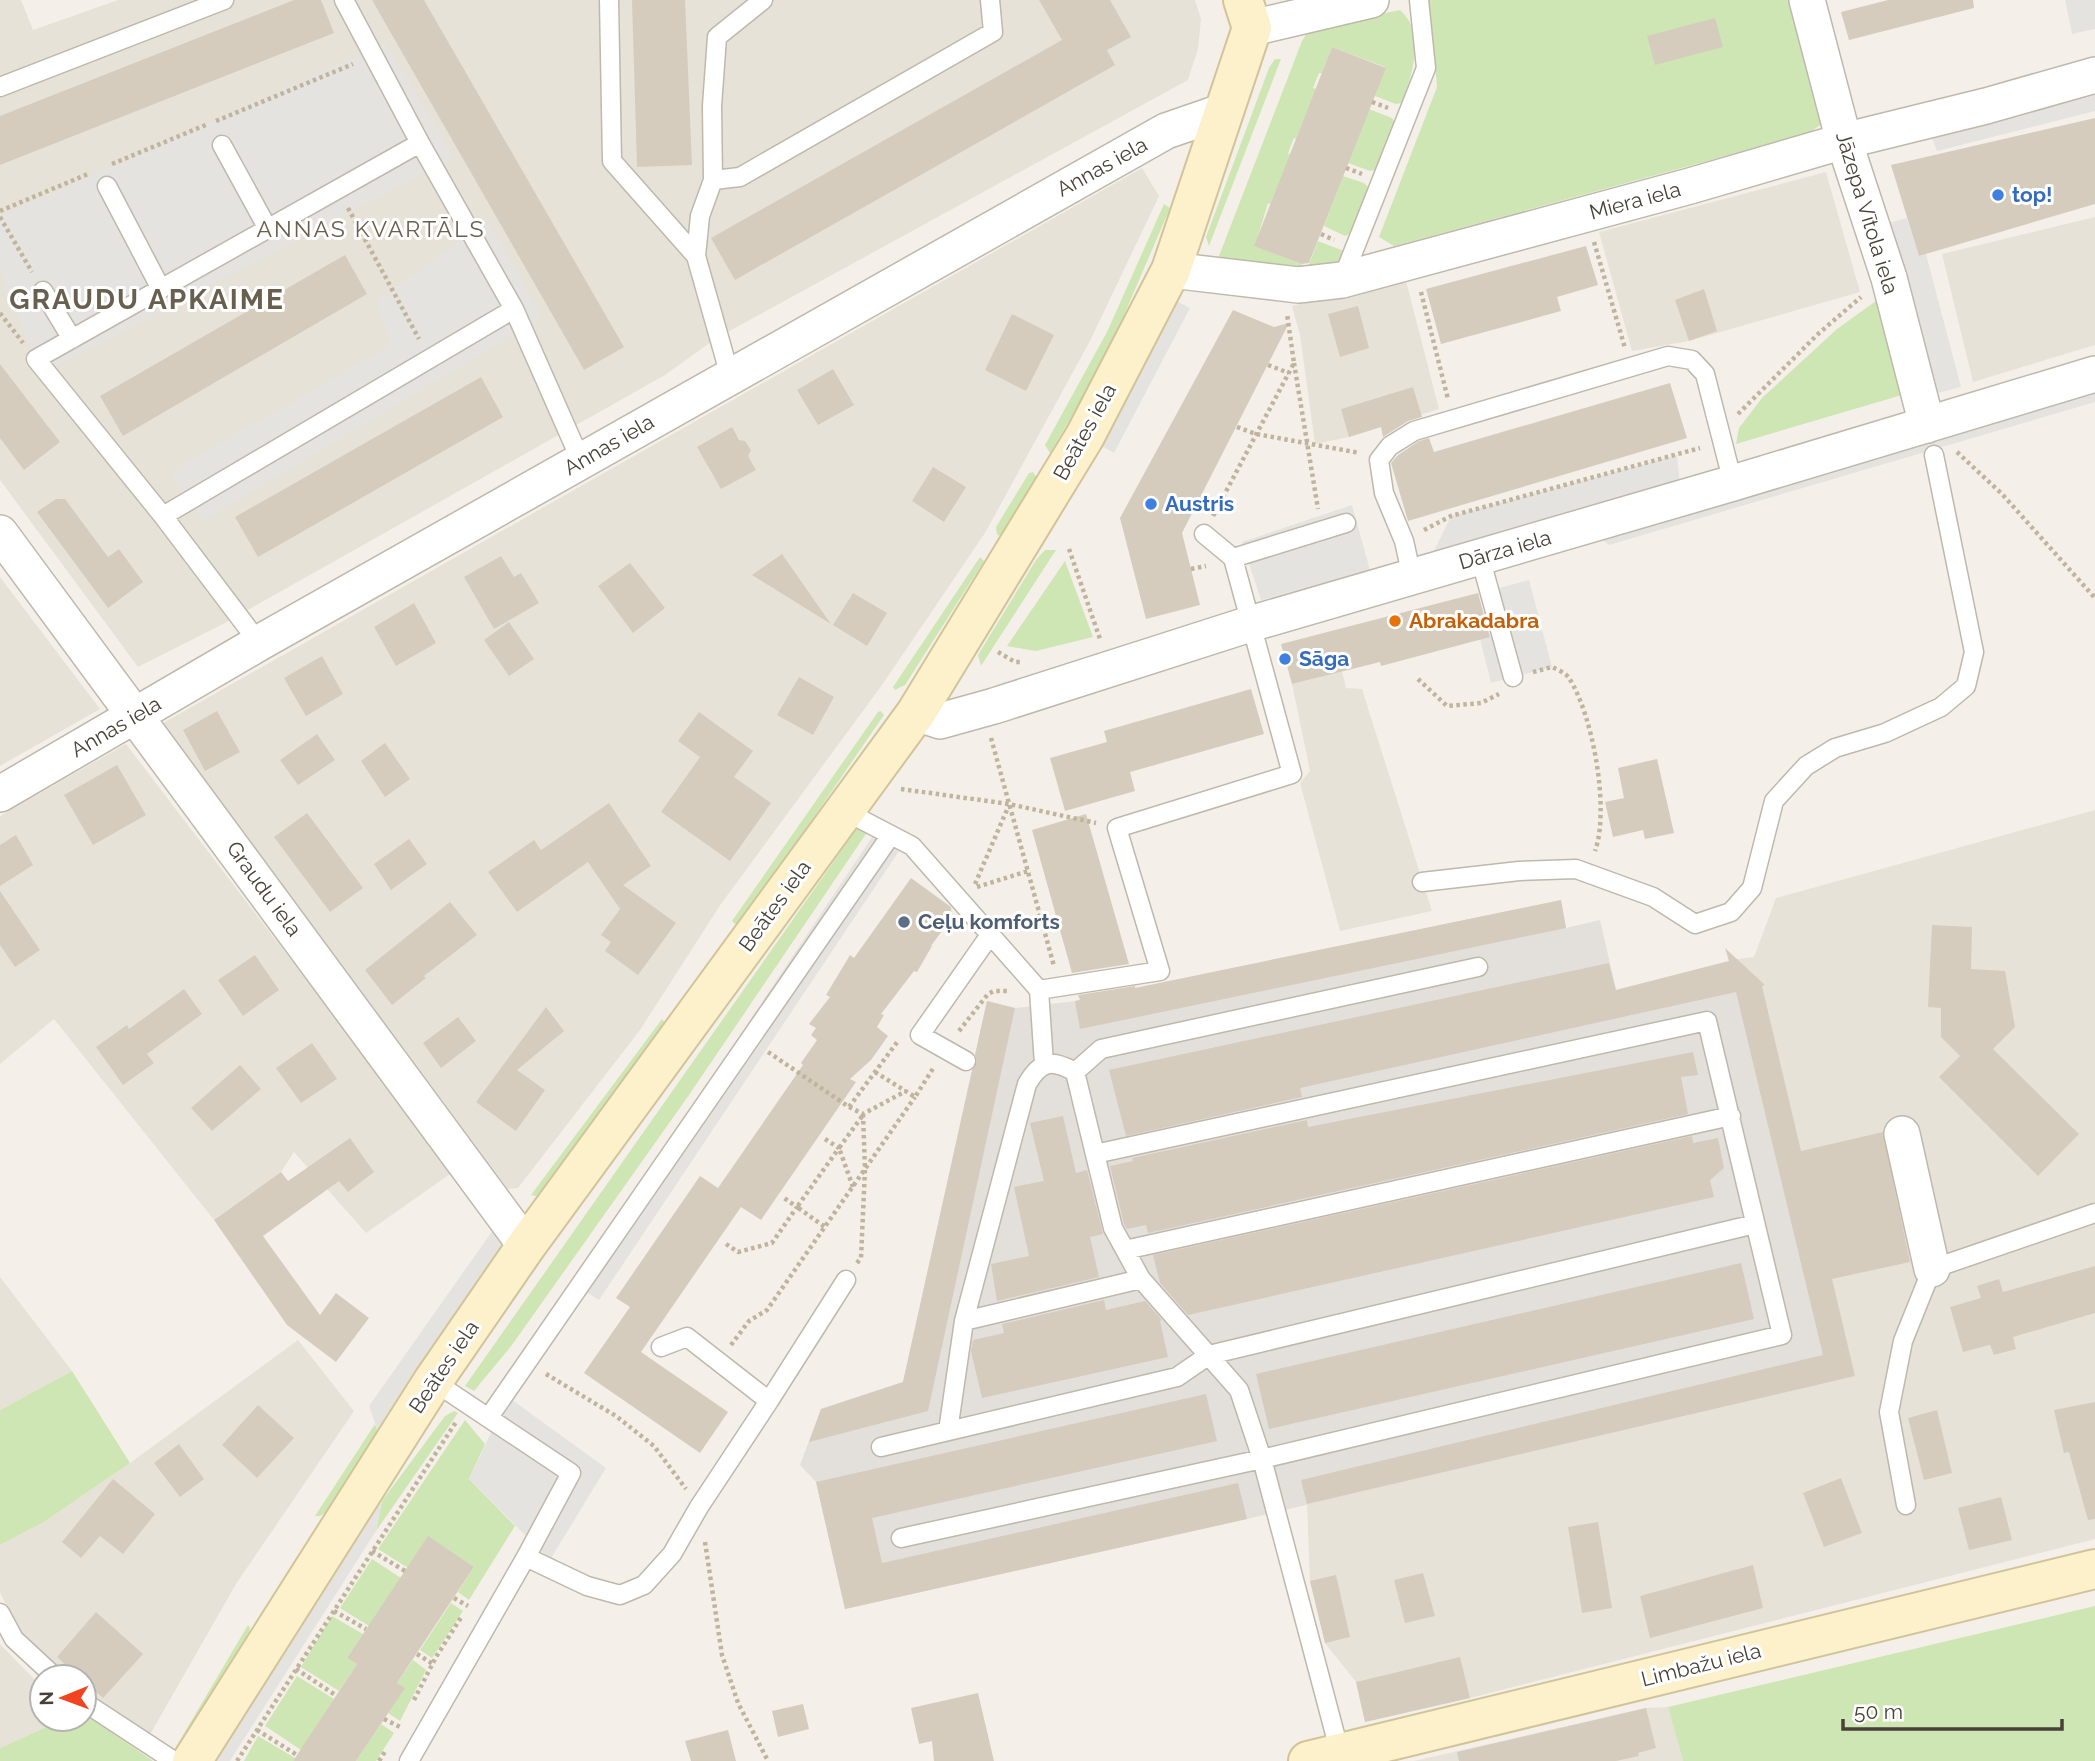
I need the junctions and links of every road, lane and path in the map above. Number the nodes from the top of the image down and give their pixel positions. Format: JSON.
{"nodes":[{"id":1,"x":224,"y":0,"type":"edge"},
{"id":2,"x":344,"y":0,"type":"edge"},
{"id":3,"x":609,"y":0,"type":"edge"},
{"id":4,"x":763,"y":0,"type":"edge"},
{"id":5,"x":990,"y":0,"type":"edge"},
{"id":6,"x":1371,"y":0,"type":"edge"},
{"id":7,"x":1419,"y":0,"type":"edge"},
{"id":8,"x":1807,"y":0,"type":"edge"},
{"id":9,"x":1248,"y":14,"type":"edge"},
{"id":10,"x":373,"y":55,"type":"junction"},
{"id":11,"x":2095,"y":75,"type":"edge"},
{"id":12,"x":0,"y":87,"type":"edge"},
{"id":13,"x":1224,"y":111,"type":"junction"},
{"id":14,"x":1844,"y":141,"type":"junction"},
{"id":15,"x":420,"y":143,"type":"junction"},
{"id":16,"x":222,"y":145,"type":"dead end"},
{"id":17,"x":111,"y":165,"type":"dead end"},
{"id":18,"x":99,"y":170,"type":"dead end"},
{"id":19,"x":713,"y":180,"type":"junction"},
{"id":20,"x":107,"y":186,"type":"dead end"},
{"id":21,"x":338,"y":189,"type":"junction"},
{"id":22,"x":0,"y":211,"type":"edge"},
{"id":23,"x":1586,"y":214,"type":"junction"},
{"id":24,"x":0,"y":217,"type":"edge"},
{"id":25,"x":268,"y":229,"type":"junction"},
{"id":26,"x":696,"y":256,"type":"junction"},
{"id":27,"x":1413,"y":261,"type":"junction"},
{"id":28,"x":1171,"y":270,"type":"junction"},
{"id":29,"x":1889,"y":278,"type":"junction"},
{"id":30,"x":1342,"y":279,"type":"junction"},
{"id":31,"x":1282,"y":284,"type":"junction"},
{"id":32,"x":161,"y":289,"type":"junction"},
{"id":33,"x":43,"y":291,"type":"joint"},
{"id":34,"x":514,"y":309,"type":"junction"},
{"id":35,"x":0,"y":313,"type":"edge"},
{"id":36,"x":72,"y":340,"type":"junction"},
{"id":37,"x":430,"y":358,"type":"junction"},
{"id":38,"x":36,"y":359,"type":"junction"},
{"id":39,"x":1294,"y":363,"type":"junction"},
{"id":40,"x":1268,"y":365,"type":"dead end"},
{"id":41,"x":1631,"y":367,"type":"junction"},
{"id":42,"x":1289,"y":373,"type":"junction"},
{"id":43,"x":2095,"y":374,"type":"edge"},
{"id":44,"x":730,"y":376,"type":"junction"},
{"id":45,"x":1454,"y":419,"type":"junction"},
{"id":46,"x":1237,"y":427,"type":"dead end"},
{"id":47,"x":1720,"y":432,"type":"junction"},
{"id":48,"x":1256,"y":433,"type":"junction"},
{"id":49,"x":1930,"y":440,"type":"junction"},
{"id":50,"x":1308,"y":443,"type":"junction"},
{"id":51,"x":1953,"y":449,"type":"dead end"},
{"id":52,"x":1382,"y":457,"type":"junction"},
{"id":53,"x":581,"y":461,"type":"junction"},
{"id":54,"x":1733,"y":483,"type":"junction"},
{"id":55,"x":1202,"y":496,"type":"dead end"},
{"id":56,"x":1219,"y":506,"type":"junction"},
{"id":57,"x":163,"y":516,"type":"junction"},
{"id":58,"x":1346,"y":523,"type":"dead end"},
{"id":59,"x":1323,"y":531,"type":"junction"},
{"id":60,"x":0,"y":533,"type":"edge"},
{"id":61,"x":1204,"y":534,"type":"junction"},
{"id":62,"x":1069,"y":549,"type":"dead end"},
{"id":63,"x":1480,"y":557,"type":"junction"},
{"id":64,"x":1233,"y":558,"type":"junction"},
{"id":65,"x":1191,"y":569,"type":"dead end"},
{"id":66,"x":1412,"y":577,"type":"junction"},
{"id":67,"x":2095,"y":598,"type":"edge"},
{"id":68,"x":1250,"y":624,"type":"junction"},
{"id":69,"x":259,"y":643,"type":"junction"},
{"id":70,"x":1102,"y":643,"type":"dead end"},
{"id":71,"x":1513,"y":677,"type":"junction"},
{"id":72,"x":1418,"y":679,"type":"dead end"},
{"id":73,"x":916,"y":713,"type":"junction"},
{"id":74,"x":137,"y":715,"type":"junction"},
{"id":75,"x":989,"y":734,"type":"dead end"},
{"id":76,"x":0,"y":793,"type":"edge"},
{"id":77,"x":855,"y":798,"type":"junction"},
{"id":78,"x":1009,"y":804,"type":"junction"},
{"id":79,"x":1117,"y":828,"type":"junction"},
{"id":80,"x":891,"y":835,"type":"junction"},
{"id":81,"x":1576,"y":869,"type":"junction"},
{"id":82,"x":1028,"y":871,"type":"junction"},
{"id":83,"x":1422,"y":882,"type":"dead end"},
{"id":84,"x":990,"y":935,"type":"junction"},
{"id":85,"x":1479,"y":967,"type":"dead end"},
{"id":86,"x":1060,"y":987,"type":"junction"},
{"id":87,"x":1039,"y":990,"type":"junction"},
{"id":88,"x":904,"y":1032,"type":"dead end"},
{"id":89,"x":750,"y":1040,"type":"junction"},
{"id":90,"x":945,"y":1049,"type":"junction"},
{"id":91,"x":967,"y":1061,"type":"dead end"},
{"id":92,"x":1044,"y":1064,"type":"junction"},
{"id":93,"x":875,"y":1072,"type":"junction"},
{"id":94,"x":1075,"y":1072,"type":"junction"},
{"id":95,"x":906,"y":1091,"type":"junction"},
{"id":96,"x":915,"y":1097,"type":"junction"},
{"id":97,"x":849,"y":1107,"type":"junction"},
{"id":98,"x":863,"y":1114,"type":"junction"},
{"id":99,"x":1731,"y":1116,"type":"junction"},
{"id":100,"x":1902,"y":1134,"type":"dead end"},
{"id":101,"x":825,"y":1139,"type":"dead end"},
{"id":102,"x":839,"y":1148,"type":"junction"},
{"id":103,"x":1095,"y":1154,"type":"junction"},
{"id":104,"x":865,"y":1169,"type":"junction"},
{"id":105,"x":853,"y":1188,"type":"junction"},
{"id":106,"x":784,"y":1198,"type":"dead end"},
{"id":107,"x":797,"y":1207,"type":"junction"},
{"id":108,"x":2095,"y":1213,"type":"edge"},
{"id":109,"x":1755,"y":1224,"type":"junction"},
{"id":110,"x":825,"y":1227,"type":"junction"},
{"id":111,"x":726,"y":1244,"type":"dead end"},
{"id":112,"x":526,"y":1246,"type":"junction"},
{"id":113,"x":1125,"y":1250,"type":"junction"},
{"id":114,"x":1932,"y":1269,"type":"junction"},
{"id":115,"x":1141,"y":1279,"type":"junction"},
{"id":116,"x":846,"y":1280,"type":"joint"},
{"id":117,"x":964,"y":1321,"type":"junction"},
{"id":118,"x":662,"y":1347,"type":"dead end"},
{"id":119,"x":1209,"y":1355,"type":"junction"},
{"id":120,"x":527,"y":1363,"type":"junction"},
{"id":121,"x":719,"y":1363,"type":"junction"},
{"id":122,"x":433,"y":1381,"type":"junction"},
{"id":123,"x":769,"y":1401,"type":"junction"},
{"id":124,"x":489,"y":1417,"type":"junction"},
{"id":125,"x":458,"y":1418,"type":"dead end"},
{"id":126,"x":948,"y":1431,"type":"junction"},
{"id":127,"x":881,"y":1447,"type":"dead end"},
{"id":128,"x":1262,"y":1459,"type":"junction"},
{"id":129,"x":1906,"y":1505,"type":"dead end"},
{"id":130,"x":699,"y":1507,"type":"junction"},
{"id":131,"x":901,"y":1538,"type":"dead end"},
{"id":132,"x":372,"y":1551,"type":"junction"},
{"id":133,"x":526,"y":1557,"type":"junction"},
{"id":134,"x":2095,"y":1569,"type":"edge"},
{"id":135,"x":405,"y":1571,"type":"dead end"},
{"id":136,"x":454,"y":1598,"type":"dead end"},
{"id":137,"x":468,"y":1606,"type":"dead end"},
{"id":138,"x":334,"y":1611,"type":"junction"},
{"id":139,"x":0,"y":1613,"type":"edge"},
{"id":140,"x":366,"y":1629,"type":"dead end"},
{"id":141,"x":417,"y":1654,"type":"dead end"},
{"id":142,"x":40,"y":1663,"type":"edge"},
{"id":143,"x":433,"y":1664,"type":"dead end"},
{"id":144,"x":296,"y":1669,"type":"junction"},
{"id":145,"x":337,"y":1696,"type":"dead end"},
{"id":146,"x":98,"y":1711,"type":"edge"},
{"id":147,"x":384,"y":1718,"type":"dead end"},
{"id":148,"x":400,"y":1727,"type":"dead end"},
{"id":149,"x":257,"y":1730,"type":"junction"},
{"id":150,"x":297,"y":1755,"type":"dead end"},
{"id":151,"x":1324,"y":1757,"type":"edge"},
{"id":152,"x":174,"y":1761,"type":"edge"},
{"id":153,"x":192,"y":1761,"type":"edge"},
{"id":154,"x":237,"y":1761,"type":"edge"},
{"id":155,"x":409,"y":1761,"type":"edge"},
{"id":156,"x":768,"y":1761,"type":"edge"}],
"edges":[{"from":1,"to":12,"type":"lane"},
{"from":2,"to":10,"type":"lane"},
{"from":3,"to":26,"type":"lane"},
{"from":4,"to":19,"type":"lane"},
{"from":5,"to":19,"type":"lane"},
{"from":6,"to":9,"type":"street"},
{"from":7,"to":30,"type":"lane"},
{"from":8,"to":14,"type":"street","name":"Jāzepa Vītola iela"},
{"from":9,"to":13,"type":"street","name":"Beātes iela"},
{"from":10,"to":15,"type":"lane"},
{"from":10,"to":17,"type":"path"},
{"from":11,"to":14,"type":"street","name":"Miera iela"},
{"from":13,"to":28,"type":"street","name":"Beātes iela"},
{"from":13,"to":44,"type":"street","name":"Annas iela"},
{"from":14,"to":23,"type":"street","name":"Miera iela"},
{"from":14,"to":29,"type":"street","name":"Jāzepa Vītola iela"},
{"from":15,"to":21,"type":"lane"},
{"from":15,"to":34,"type":"lane"},
{"from":16,"to":25,"type":"lane"},
{"from":18,"to":22,"type":"path"},
{"from":19,"to":26,"type":"lane"},
{"from":20,"to":32,"type":"lane"},
{"from":21,"to":25,"type":"lane"},
{"from":21,"to":37,"type":"path"},
{"from":23,"to":27,"type":"street","name":"Miera iela"},
{"from":23,"to":41,"type":"path"},
{"from":24,"to":33,"type":"path"},
{"from":25,"to":32,"type":"lane"},
{"from":26,"to":44,"type":"lane"},
{"from":27,"to":30,"type":"street","name":"Miera iela"},
{"from":27,"to":45,"type":"path"},
{"from":28,"to":31,"type":"street","name":"Miera iela"},
{"from":28,"to":73,"type":"street","name":"Beātes iela"},
{"from":29,"to":47,"type":"path"},
{"from":29,"to":49,"type":"street","name":"Jāzepa Vītola iela"},
{"from":30,"to":31,"type":"street","name":"Miera iela"},
{"from":31,"to":39,"type":"path"},
{"from":32,"to":36,"type":"lane"},
{"from":33,"to":36,"type":"lane"},
{"from":34,"to":37,"type":"lane"},
{"from":34,"to":53,"type":"lane"},
{"from":35,"to":38,"type":"path"},
{"from":36,"to":38,"type":"lane"},
{"from":37,"to":57,"type":"lane"},
{"from":38,"to":57,"type":"lane"},
{"from":39,"to":42,"type":"path"},
{"from":39,"to":50,"type":"path"},
{"from":40,"to":42,"type":"path"},
{"from":41,"to":45,"type":"lane"},
{"from":41,"to":47,"type":"lane"},
{"from":42,"to":48,"type":"path"},
{"from":43,"to":49,"type":"street","name":"Dārza iela"},
{"from":44,"to":53,"type":"street","name":"Annas iela"},
{"from":45,"to":52,"type":"lane"},
{"from":46,"to":48,"type":"path"},
{"from":47,"to":54,"type":"lane"},
{"from":48,"to":50,"type":"path"},
{"from":48,"to":56,"type":"path"},
{"from":49,"to":54,"type":"street","name":"Dārza iela"},
{"from":49,"to":81,"type":"lane"},
{"from":50,"to":52,"type":"path"},
{"from":50,"to":59,"type":"path"},
{"from":51,"to":67,"type":"path"},
{"from":52,"to":66,"type":"lane"},
{"from":53,"to":69,"type":"street","name":"Annas iela"},
{"from":54,"to":63,"type":"street","name":"Dārza iela"},
{"from":55,"to":56,"type":"path"},
{"from":56,"to":61,"type":"path"},
{"from":57,"to":69,"type":"lane"},
{"from":58,"to":59,"type":"lane"},
{"from":59,"to":64,"type":"lane"},
{"from":60,"to":74,"type":"street","name":"Graudu iela"},
{"from":61,"to":64,"type":"lane"},
{"from":61,"to":65,"type":"path"},
{"from":62,"to":70,"type":"path"},
{"from":63,"to":66,"type":"street","name":"Dārza iela"},
{"from":63,"to":71,"type":"lane"},
{"from":64,"to":68,"type":"lane"},
{"from":66,"to":68,"type":"street","name":"Dārza iela"},
{"from":68,"to":73,"type":"street","name":"Dārza iela"},
{"from":68,"to":79,"type":"lane"},
{"from":69,"to":74,"type":"street","name":"Annas iela"},
{"from":71,"to":72,"type":"path"},
{"from":71,"to":81,"type":"path"},
{"from":73,"to":77,"type":"street","name":"Beātes iela"},
{"from":74,"to":76,"type":"street","name":"Annas iela"},
{"from":74,"to":112,"type":"street","name":"Graudu iela"},
{"from":75,"to":78,"type":"path"},
{"from":77,"to":78,"type":"path"},
{"from":77,"to":80,"type":"lane"},
{"from":77,"to":112,"type":"street","name":"Beātes iela"},
{"from":78,"to":79,"type":"path"},
{"from":78,"to":82,"type":"path"},
{"from":78,"to":82,"type":"path"},
{"from":79,"to":86,"type":"lane"},
{"from":80,"to":84,"type":"lane"},
{"from":80,"to":89,"type":"lane"},
{"from":81,"to":83,"type":"lane"},
{"from":82,"to":86,"type":"path"},
{"from":84,"to":87,"type":"lane"},
{"from":84,"to":90,"type":"lane"},
{"from":85,"to":94,"type":"lane"},
{"from":86,"to":87,"type":"lane"},
{"from":87,"to":90,"type":"path"},
{"from":87,"to":92,"type":"lane"},
{"from":88,"to":93,"type":"path"},
{"from":89,"to":97,"type":"path"},
{"from":89,"to":120,"type":"lane"},
{"from":90,"to":91,"type":"lane"},
{"from":90,"to":96,"type":"path"},
{"from":92,"to":94,"type":"lane"},
{"from":92,"to":117,"type":"lane"},
{"from":93,"to":95,"type":"path"},
{"from":93,"to":97,"type":"path"},
{"from":94,"to":103,"type":"lane"},
{"from":95,"to":96,"type":"path"},
{"from":95,"to":98,"type":"path"},
{"from":96,"to":104,"type":"path"},
{"from":97,"to":98,"type":"path"},
{"from":98,"to":102,"type":"path"},
{"from":98,"to":104,"type":"path"},
{"from":99,"to":103,"type":"lane"},
{"from":99,"to":109,"type":"lane"},
{"from":99,"to":113,"type":"lane"},
{"from":100,"to":114,"type":"street"},
{"from":101,"to":102,"type":"path"},
{"from":102,"to":105,"type":"path"},
{"from":102,"to":107,"type":"path"},
{"from":103,"to":113,"type":"lane"},
{"from":104,"to":105,"type":"path"},
{"from":104,"to":116,"type":"path"},
{"from":105,"to":110,"type":"path"},
{"from":106,"to":107,"type":"path"},
{"from":107,"to":110,"type":"path"},
{"from":107,"to":111,"type":"path"},
{"from":108,"to":114,"type":"lane"},
{"from":109,"to":119,"type":"lane"},
{"from":109,"to":128,"type":"lane"},
{"from":110,"to":121,"type":"path"},
{"from":112,"to":122,"type":"street","name":"Beātes iela"},
{"from":113,"to":115,"type":"lane"},
{"from":114,"to":129,"type":"lane"},
{"from":115,"to":117,"type":"lane"},
{"from":115,"to":119,"type":"lane"},
{"from":116,"to":123,"type":"lane"},
{"from":117,"to":126,"type":"lane"},
{"from":118,"to":121,"type":"lane"},
{"from":119,"to":126,"type":"lane"},
{"from":119,"to":128,"type":"lane"},
{"from":120,"to":124,"type":"lane"},
{"from":120,"to":130,"type":"path"},
{"from":121,"to":123,"type":"lane"},
{"from":122,"to":124,"type":"lane"},
{"from":122,"to":153,"type":"street","name":"Beātes iela"},
{"from":123,"to":130,"type":"lane"},
{"from":124,"to":133,"type":"lane"},
{"from":125,"to":132,"type":"path"},
{"from":126,"to":127,"type":"lane"},
{"from":128,"to":131,"type":"lane"},
{"from":128,"to":151,"type":"lane"},
{"from":130,"to":133,"type":"lane"},
{"from":130,"to":156,"type":"path"},
{"from":132,"to":135,"type":"path"},
{"from":132,"to":138,"type":"path"},
{"from":133,"to":155,"type":"lane"},
{"from":134,"to":151,"type":"street","name":"Limbažu iela"},
{"from":136,"to":137,"type":"path"},
{"from":138,"to":140,"type":"path"},
{"from":138,"to":144,"type":"path"},
{"from":139,"to":142,"type":"lane"},
{"from":141,"to":143,"type":"path"},
{"from":144,"to":145,"type":"path"},
{"from":144,"to":149,"type":"path"},
{"from":146,"to":152,"type":"lane"},
{"from":147,"to":148,"type":"path"},
{"from":149,"to":150,"type":"path"},
{"from":149,"to":154,"type":"path"}]}
